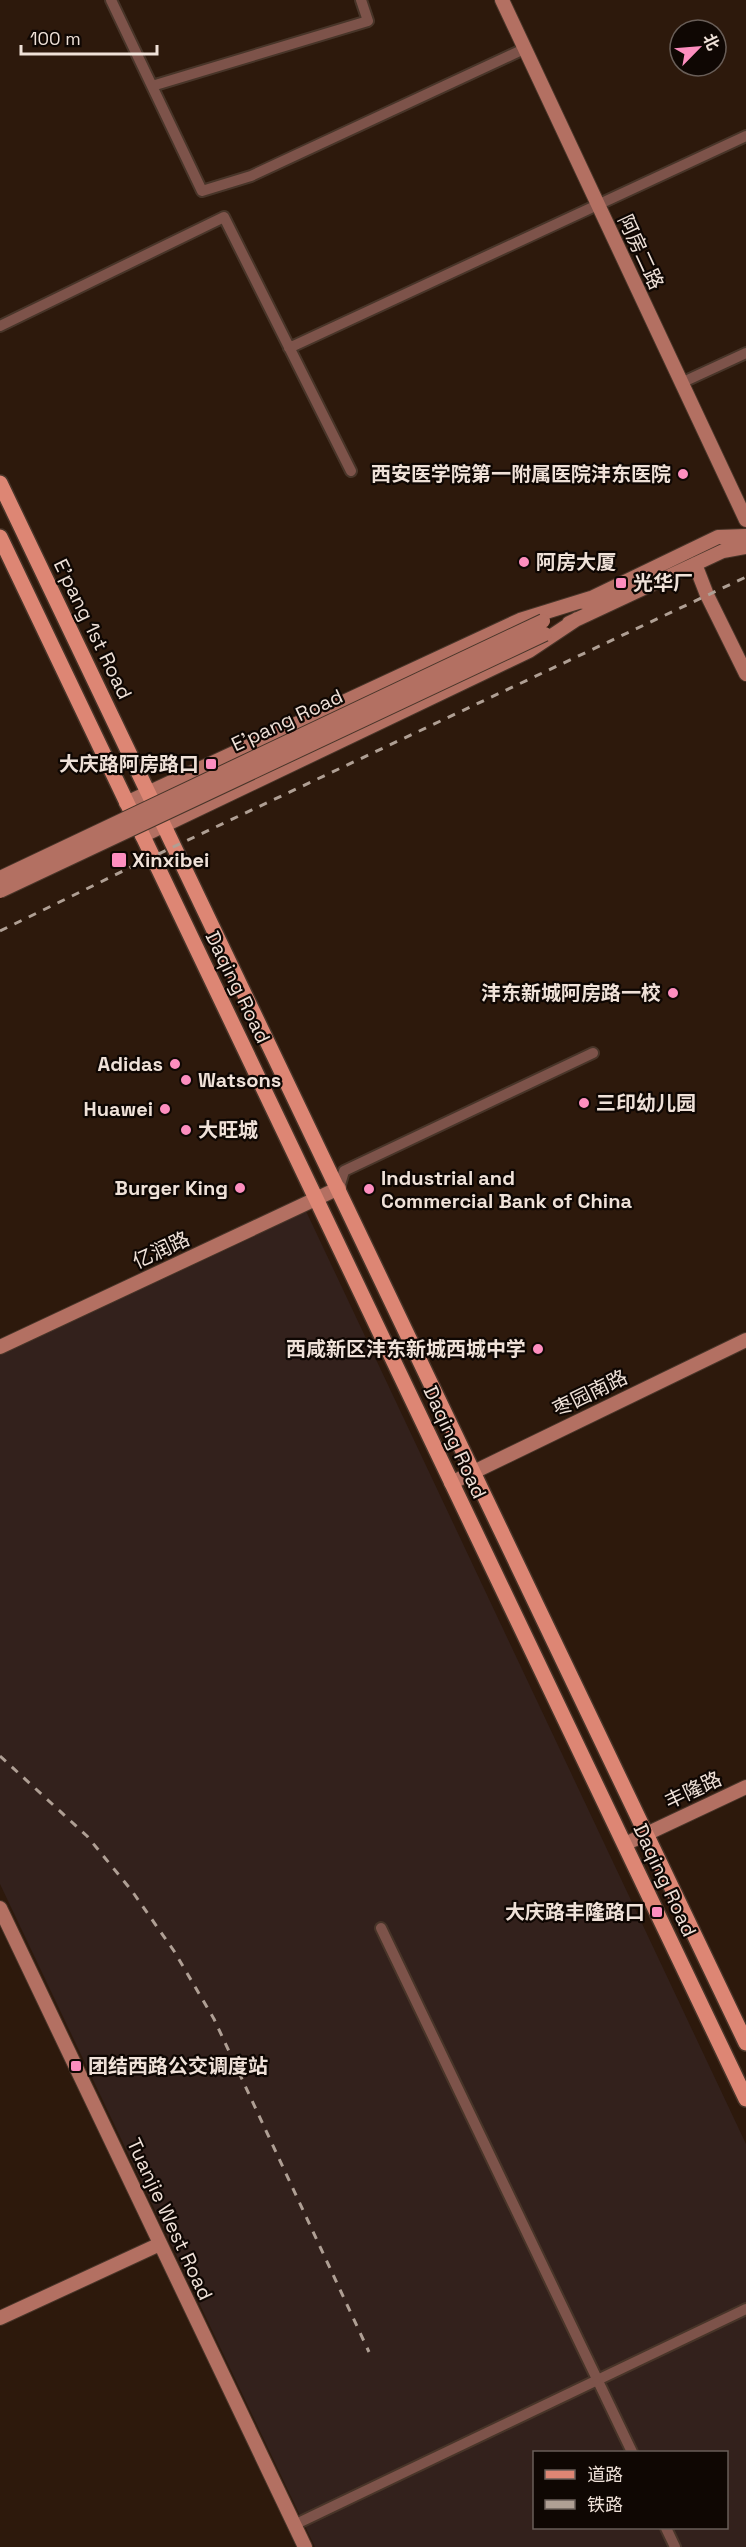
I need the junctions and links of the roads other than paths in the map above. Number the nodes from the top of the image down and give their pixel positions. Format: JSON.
{"nodes":[{"id":1,"x":111,"y":0,"type":"edge"},
{"id":2,"x":361,"y":0,"type":"edge"},
{"id":3,"x":502,"y":0,"type":"edge"},
{"id":4,"x":524,"y":49,"type":"junction"},
{"id":5,"x":152,"y":86,"type":"junction"},
{"id":6,"x":746,"y":136,"type":"edge"},
{"id":7,"x":598,"y":205,"type":"junction"},
{"id":8,"x":0,"y":326,"type":"edge"},
{"id":9,"x":289,"y":348,"type":"junction"},
{"id":10,"x":746,"y":352,"type":"edge"},
{"id":11,"x":681,"y":383,"type":"junction"},
{"id":12,"x":351,"y":471,"type":"dead end"},
{"id":13,"x":0,"y":483,"type":"edge"},
{"id":14,"x":746,"y":520,"type":"edge"},
{"id":15,"x":746,"y":536,"type":"edge"},
{"id":16,"x":0,"y":537,"type":"edge"},
{"id":17,"x":746,"y":547,"type":"edge"},
{"id":18,"x":695,"y":564,"type":"junction"},
{"id":19,"x":591,"y":598,"type":"junction"},
{"id":20,"x":577,"y":619,"type":"junction"},
{"id":21,"x":544,"y":628,"type":"junction"},
{"id":22,"x":746,"y":674,"type":"edge"},
{"id":23,"x":148,"y":793,"type":"junction"},
{"id":24,"x":126,"y":803,"type":"junction"},
{"id":25,"x":164,"y":826,"type":"junction"},
{"id":26,"x":142,"y":836,"type":"junction"},
{"id":27,"x":0,"y":878,"type":"edge"},
{"id":28,"x":0,"y":891,"type":"edge"},
{"id":29,"x":593,"y":1053,"type":"dead end"},
{"id":30,"x":339,"y":1188,"type":"junction"},
{"id":31,"x":317,"y":1198,"type":"junction"},
{"id":32,"x":746,"y":1340,"type":"edge"},
{"id":33,"x":0,"y":1347,"type":"edge"},
{"id":34,"x":473,"y":1472,"type":"junction"},
{"id":35,"x":451,"y":1483,"type":"junction"},
{"id":36,"x":746,"y":1787,"type":"edge"},
{"id":37,"x":647,"y":1833,"type":"junction"},
{"id":38,"x":625,"y":1844,"type":"junction"},
{"id":39,"x":0,"y":1908,"type":"edge"},
{"id":40,"x":381,"y":1928,"type":"dead end"},
{"id":41,"x":746,"y":2043,"type":"edge"},
{"id":42,"x":746,"y":2099,"type":"edge"},
{"id":43,"x":160,"y":2244,"type":"junction"},
{"id":44,"x":746,"y":2309,"type":"edge"},
{"id":45,"x":0,"y":2318,"type":"edge"},
{"id":46,"x":599,"y":2380,"type":"junction"},
{"id":47,"x":632,"y":2451,"type":"edge"},
{"id":48,"x":294,"y":2525,"type":"junction"},
{"id":49,"x":666,"y":2529,"type":"edge"},
{"id":50,"x":305,"y":2547,"type":"edge"},
{"id":51,"x":675,"y":2547,"type":"edge"}],
"edges":[{"from":1,"to":5,"type":"street"},
{"from":2,"to":5,"type":"street"},
{"from":3,"to":4,"type":"main road","name":"阿房二路"},
{"from":4,"to":5,"type":"street"},
{"from":4,"to":7,"type":"main road","name":"阿房二路"},
{"from":6,"to":7,"type":"street"},
{"from":7,"to":9,"type":"street"},
{"from":7,"to":11,"type":"main road","name":"阿房二路"},
{"from":8,"to":9,"type":"street"},
{"from":9,"to":12,"type":"street"},
{"from":10,"to":11,"type":"street"},
{"from":11,"to":14,"type":"main road","name":"阿房二路"},
{"from":13,"to":23,"type":"main road","name":"E'pang 1st Road"},
{"from":15,"to":19,"type":"main road","name":"E'pang Road"},
{"from":16,"to":24,"type":"main road"},
{"from":17,"to":18,"type":"main road","name":"E'pang Road"},
{"from":18,"to":20,"type":"main road","name":"E'pang Road"},
{"from":18,"to":22,"type":"main road"},
{"from":19,"to":21,"type":"main road","name":"E'pang Road"},
{"from":19,"to":23,"type":"main road","name":"E'pang Road"},
{"from":20,"to":21,"type":"main road","name":"E'pang Road"},
{"from":20,"to":25,"type":"main road","name":"E'pang Road"},
{"from":21,"to":27,"type":"main road","name":"E'pang Road","bridge":true},
{"from":21,"to":28,"type":"main road","name":"E'pang Road","bridge":true},
{"from":23,"to":24,"type":"main road","name":"E'pang Road"},
{"from":23,"to":25,"type":"main road","name":"Daqing Road"},
{"from":24,"to":26,"type":"main road","name":"Daqing Road"},
{"from":25,"to":26,"type":"main road","name":"E'pang Road"},
{"from":25,"to":30,"type":"main road","name":"Daqing Road"},
{"from":26,"to":31,"type":"main road","name":"Daqing Road"},
{"from":29,"to":30,"type":"street"},
{"from":30,"to":31,"type":"main road","name":"亿润路"},
{"from":30,"to":34,"type":"main road","name":"Daqing Road"},
{"from":31,"to":33,"type":"main road","name":"亿润路"},
{"from":31,"to":35,"type":"main road","name":"Daqing Road"},
{"from":32,"to":34,"type":"main road","name":"枣园南路"},
{"from":34,"to":35,"type":"main road","name":"枣园南路"},
{"from":34,"to":37,"type":"main road","name":"Daqing Road"},
{"from":35,"to":38,"type":"main road","name":"Daqing Road"},
{"from":36,"to":37,"type":"main road","name":"丰隆路"},
{"from":37,"to":38,"type":"main road","name":"丰隆路"},
{"from":37,"to":41,"type":"main road","name":"Daqing Road"},
{"from":38,"to":42,"type":"main road","name":"Daqing Road"},
{"from":39,"to":43,"type":"main road","name":"Tuanjie West Road"},
{"from":40,"to":46,"type":"street"},
{"from":43,"to":45,"type":"main road"},
{"from":43,"to":48,"type":"main road","name":"Tuanjie West Road"},
{"from":44,"to":46,"type":"street"},
{"from":46,"to":47,"type":"street"},
{"from":46,"to":48,"type":"street"},
{"from":48,"to":50,"type":"main road","name":"Tuanjie West Road"},
{"from":49,"to":51,"type":"street"}]}
